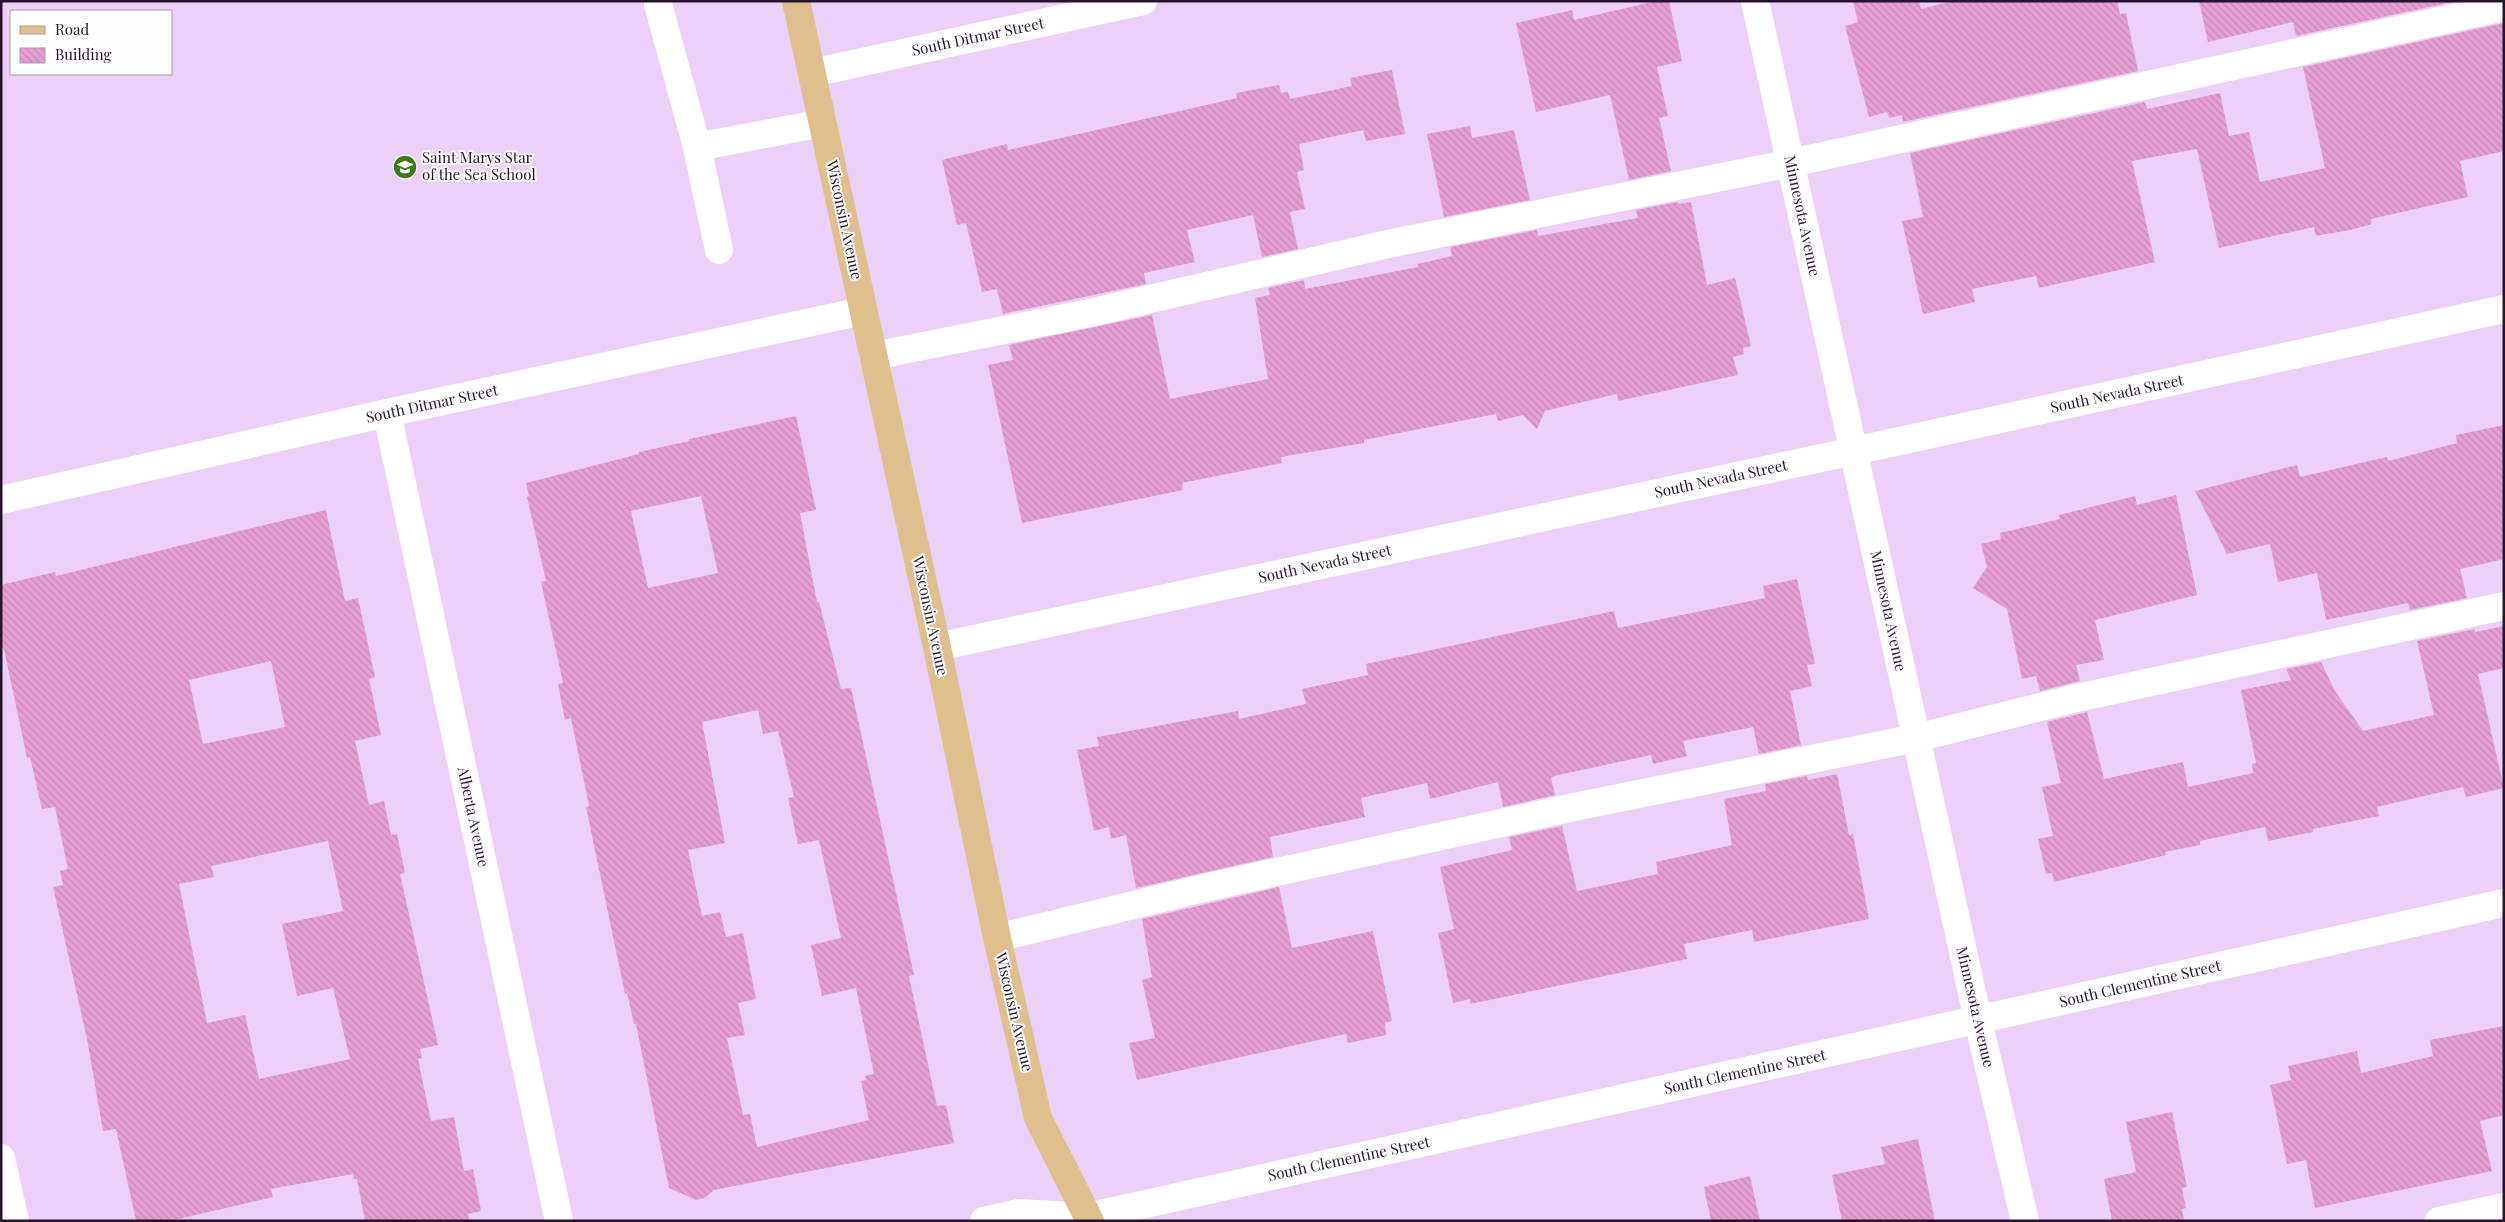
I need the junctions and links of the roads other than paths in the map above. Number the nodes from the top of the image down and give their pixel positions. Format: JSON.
{"nodes":[{"id":1,"x":796,"y":1,"type":"edge"},
{"id":2,"x":1143,"y":1,"type":"edge"},
{"id":3,"x":1755,"y":1,"type":"edge"},
{"id":4,"x":658,"y":4,"type":"dead end"},
{"id":5,"x":2504,"y":7,"type":"edge"},
{"id":6,"x":812,"y":73,"type":"junction"},
{"id":7,"x":823,"y":123,"type":"junction"},
{"id":8,"x":697,"y":147,"type":"junction"},
{"id":9,"x":1791,"y":163,"type":"junction"},
{"id":10,"x":719,"y":250,"type":"dead end"},
{"id":11,"x":2504,"y":309,"type":"edge"},
{"id":12,"x":863,"y":311,"type":"junction"},
{"id":13,"x":873,"y":356,"type":"junction"},
{"id":14,"x":387,"y":413,"type":"junction"},
{"id":15,"x":1854,"y":451,"type":"junction"},
{"id":16,"x":1,"y":500,"type":"edge"},
{"id":17,"x":2504,"y":606,"type":"edge"},
{"id":18,"x":937,"y":647,"type":"junction"},
{"id":19,"x":1916,"y":738,"type":"junction"},
{"id":20,"x":2504,"y":903,"type":"edge"},
{"id":21,"x":997,"y":938,"type":"junction"},
{"id":22,"x":1978,"y":1020,"type":"junction"},
{"id":23,"x":1,"y":1158,"type":"edge"},
{"id":24,"x":2504,"y":1207,"type":"edge"},
{"id":25,"x":1088,"y":1219,"type":"edge"},
{"id":26,"x":15,"y":1221,"type":"edge"},
{"id":27,"x":559,"y":1221,"type":"edge"},
{"id":28,"x":984,"y":1221,"type":"edge"},
{"id":29,"x":2025,"y":1221,"type":"edge"},
{"id":30,"x":2439,"y":1221,"type":"edge"}],
"edges":[{"from":1,"to":6,"type":"main road","name":"Wisconsin Avenue"},
{"from":2,"to":6,"type":"street","name":"South Ditmar Street"},
{"from":3,"to":9,"type":"street","name":"Minnesota Avenue"},
{"from":4,"to":8,"type":"street"},
{"from":5,"to":9,"type":"street"},
{"from":6,"to":7,"type":"main road","name":"Wisconsin Avenue"},
{"from":7,"to":8,"type":"street"},
{"from":7,"to":12,"type":"main road","name":"Wisconsin Avenue"},
{"from":8,"to":10,"type":"street"},
{"from":9,"to":13,"type":"street"},
{"from":9,"to":15,"type":"street","name":"Minnesota Avenue"},
{"from":11,"to":15,"type":"street","name":"South Nevada Street"},
{"from":12,"to":13,"type":"main road","name":"Wisconsin Avenue"},
{"from":12,"to":14,"type":"street","name":"South Ditmar Street"},
{"from":13,"to":18,"type":"main road","name":"Wisconsin Avenue"},
{"from":14,"to":16,"type":"street","name":"South Ditmar Street"},
{"from":14,"to":27,"type":"street","name":"Alberta Avenue"},
{"from":15,"to":18,"type":"street","name":"South Nevada Street"},
{"from":15,"to":19,"type":"street","name":"Minnesota Avenue"},
{"from":17,"to":19,"type":"street"},
{"from":18,"to":21,"type":"main road","name":"Wisconsin Avenue"},
{"from":19,"to":21,"type":"street"},
{"from":19,"to":22,"type":"street","name":"Minnesota Avenue"},
{"from":20,"to":22,"type":"street","name":"South Clementine Street"},
{"from":21,"to":25,"type":"main road","name":"Wisconsin Avenue"},
{"from":22,"to":25,"type":"street","name":"South Clementine Street"},
{"from":22,"to":29,"type":"street","name":"Minnesota Avenue"},
{"from":23,"to":26,"type":"street"},
{"from":24,"to":30,"type":"street"},
{"from":25,"to":28,"type":"street","name":"South Clementine Street"}]}
